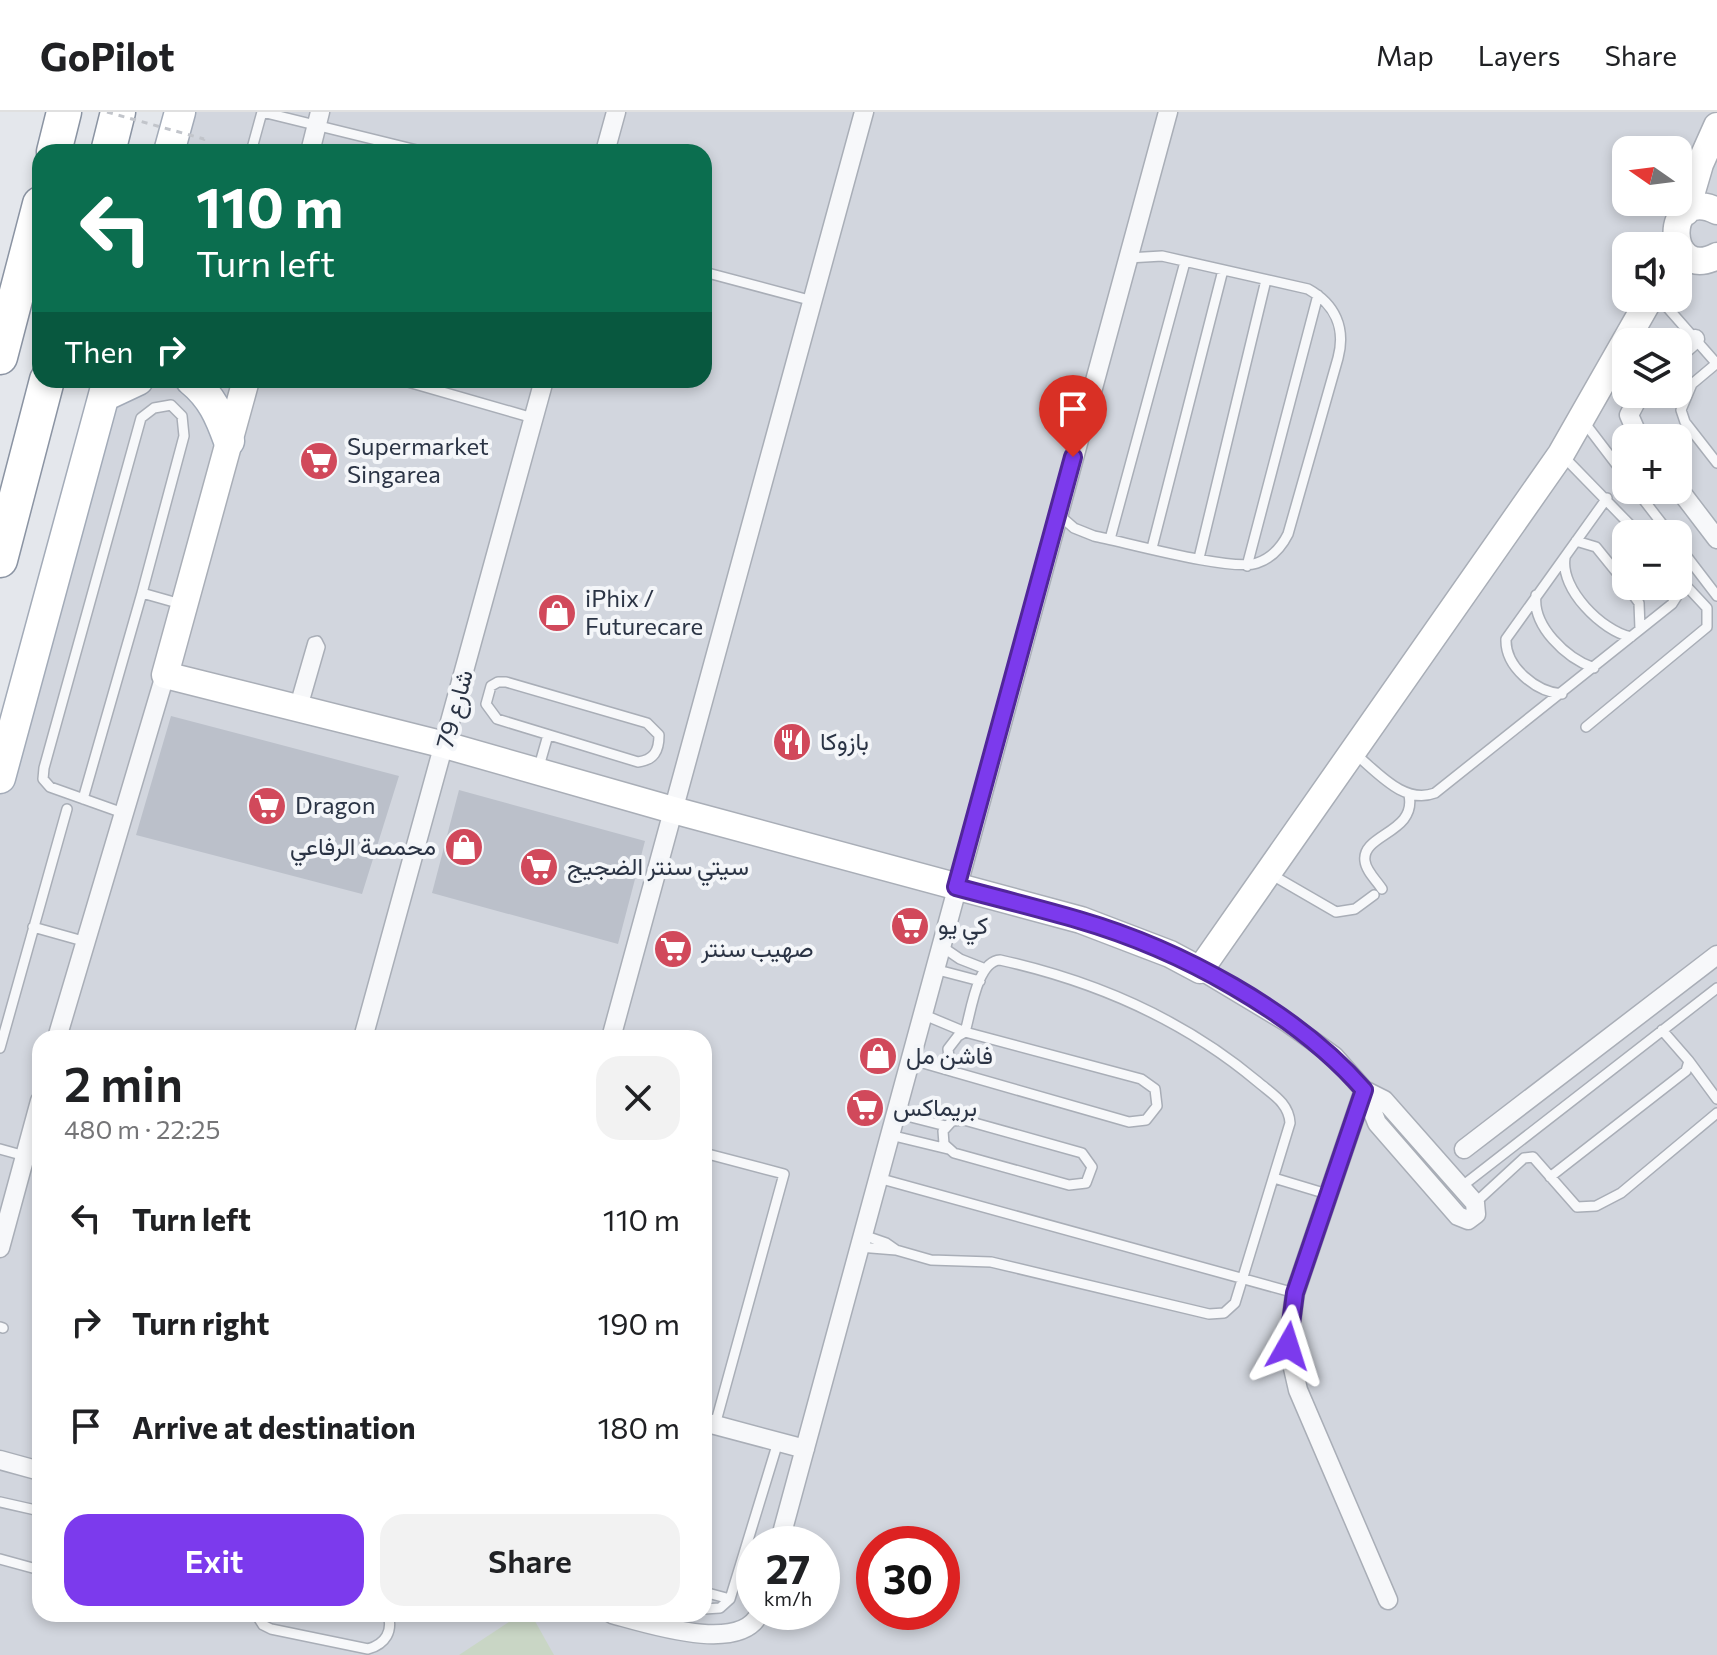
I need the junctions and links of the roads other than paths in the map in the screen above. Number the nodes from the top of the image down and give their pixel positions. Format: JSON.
{"nodes":[{"id":1,"x":64,"y":112,"type":"edge"},
{"id":2,"x":118,"y":112,"type":"edge"},
{"id":3,"x":180,"y":112,"type":"edge"},
{"id":4,"x":262,"y":112,"type":"edge"},
{"id":5,"x":616,"y":112,"type":"edge"},
{"id":6,"x":864,"y":112,"type":"edge"},
{"id":7,"x":1168,"y":112,"type":"edge"},
{"id":8,"x":318,"y":119,"type":"edge"},
{"id":9,"x":1717,"y":126,"type":"edge"},
{"id":10,"x":56,"y":144,"type":"edge"},
{"id":11,"x":110,"y":144,"type":"edge"},
{"id":12,"x":171,"y":144,"type":"edge"},
{"id":13,"x":253,"y":144,"type":"edge"},
{"id":14,"x":312,"y":144,"type":"edge"},
{"id":15,"x":399,"y":144,"type":"edge"},
{"id":16,"x":607,"y":144,"type":"edge"},
{"id":17,"x":1692,"y":191,"type":"edge"},
{"id":18,"x":1716,"y":206,"type":"edge"},
{"id":19,"x":32,"y":207,"type":"edge"},
{"id":20,"x":1692,"y":209,"type":"edge"},
{"id":21,"x":32,"y":235,"type":"edge"},
{"id":22,"x":1128,"y":258,"type":"junction"},
{"id":23,"x":1185,"y":262,"type":"junction"},
{"id":24,"x":1223,"y":270,"type":"junction"},
{"id":25,"x":712,"y":274,"type":"edge"},
{"id":26,"x":1266,"y":280,"type":"junction"},
{"id":27,"x":0,"y":290,"type":"edge"},
{"id":28,"x":1318,"y":295,"type":"junction"},
{"id":29,"x":813,"y":301,"type":"junction"},
{"id":30,"x":1642,"y":312,"type":"edge"},
{"id":31,"x":1671,"y":312,"type":"edge"},
{"id":32,"x":1695,"y":339,"type":"junction"},
{"id":33,"x":1692,"y":342,"type":"edge"},
{"id":34,"x":0,"y":357,"type":"edge"},
{"id":35,"x":1717,"y":364,"type":"edge"},
{"id":36,"x":45,"y":388,"type":"edge"},
{"id":37,"x":106,"y":388,"type":"edge"},
{"id":38,"x":200,"y":388,"type":"edge"},
{"id":39,"x":244,"y":388,"type":"edge"},
{"id":40,"x":429,"y":388,"type":"edge"},
{"id":41,"x":542,"y":388,"type":"edge"},
{"id":42,"x":533,"y":418,"type":"junction"},
{"id":43,"x":1582,"y":420,"type":"junction"},
{"id":44,"x":229,"y":441,"type":"junction"},
{"id":45,"x":1561,"y":454,"type":"junction"},
{"id":46,"x":1612,"y":459,"type":"edge"},
{"id":47,"x":1717,"y":463,"type":"edge"},
{"id":48,"x":1607,"y":498,"type":"junction"},
{"id":49,"x":1647,"y":504,"type":"edge"},
{"id":50,"x":1690,"y":504,"type":"edge"},
{"id":51,"x":1058,"y":514,"type":"junction"},
{"id":52,"x":1627,"y":520,"type":"edge"},
{"id":53,"x":1659,"y":520,"type":"edge"},
{"id":54,"x":1110,"y":539,"type":"junction"},
{"id":55,"x":1717,"y":539,"type":"edge"},
{"id":56,"x":1576,"y":541,"type":"junction"},
{"id":57,"x":1152,"y":548,"type":"junction"},
{"id":58,"x":1566,"y":554,"type":"junction"},
{"id":59,"x":1199,"y":558,"type":"junction"},
{"id":60,"x":0,"y":560,"type":"edge"},
{"id":61,"x":1692,"y":563,"type":"edge"},
{"id":62,"x":1247,"y":566,"type":"junction"},
{"id":63,"x":1612,"y":567,"type":"edge"},
{"id":64,"x":142,"y":593,"type":"junction"},
{"id":65,"x":1692,"y":593,"type":"edge"},
{"id":66,"x":1536,"y":595,"type":"junction"},
{"id":67,"x":1717,"y":596,"type":"edge"},
{"id":68,"x":1637,"y":600,"type":"edge"},
{"id":69,"x":1675,"y":600,"type":"edge"},
{"id":70,"x":184,"y":605,"type":"junction"},
{"id":71,"x":1640,"y":629,"type":"junction"},
{"id":72,"x":1631,"y":637,"type":"junction"},
{"id":73,"x":1594,"y":668,"type":"junction"},
{"id":74,"x":165,"y":675,"type":"junction"},
{"id":75,"x":1562,"y":694,"type":"junction"},
{"id":76,"x":298,"y":708,"type":"junction"},
{"id":77,"x":1586,"y":727,"type":"dead end"},
{"id":78,"x":548,"y":735,"type":"junction"},
{"id":79,"x":445,"y":745,"type":"junction"},
{"id":80,"x":1354,"y":753,"type":"junction"},
{"id":81,"x":538,"y":771,"type":"junction"},
{"id":82,"x":0,"y":778,"type":"edge"},
{"id":83,"x":1409,"y":795,"type":"junction"},
{"id":84,"x":83,"y":799,"type":"junction"},
{"id":85,"x":67,"y":809,"type":"dead end"},
{"id":86,"x":673,"y":810,"type":"junction"},
{"id":87,"x":123,"y":813,"type":"junction"},
{"id":88,"x":1269,"y":873,"type":"junction"},
{"id":89,"x":956,"y":887,"type":"junction"},
{"id":90,"x":33,"y":927,"type":"junction"},
{"id":91,"x":83,"y":941,"type":"junction"},
{"id":92,"x":940,"y":945,"type":"junction"},
{"id":93,"x":1717,"y":955,"type":"edge"},
{"id":94,"x":983,"y":968,"type":"junction"},
{"id":95,"x":934,"y":969,"type":"junction"},
{"id":96,"x":1200,"y":970,"type":"junction"},
{"id":97,"x":980,"y":981,"type":"junction"},
{"id":98,"x":1717,"y":988,"type":"edge"},
{"id":99,"x":922,"y":1014,"type":"junction"},
{"id":100,"x":59,"y":1030,"type":"edge"},
{"id":101,"x":365,"y":1030,"type":"edge"},
{"id":102,"x":613,"y":1030,"type":"edge"},
{"id":103,"x":1662,"y":1030,"type":"junction"},
{"id":104,"x":965,"y":1032,"type":"junction"},
{"id":105,"x":0,"y":1048,"type":"edge"},
{"id":106,"x":909,"y":1059,"type":"junction"},
{"id":107,"x":1689,"y":1061,"type":"junction"},
{"id":108,"x":954,"y":1072,"type":"junction"},
{"id":109,"x":1364,"y":1090,"type":"junction"},
{"id":110,"x":1717,"y":1099,"type":"edge"},
{"id":111,"x":895,"y":1113,"type":"junction"},
{"id":112,"x":1717,"y":1113,"type":"edge"},
{"id":113,"x":946,"y":1126,"type":"junction"},
{"id":114,"x":32,"y":1130,"type":"edge"},
{"id":115,"x":890,"y":1135,"type":"junction"},
{"id":116,"x":0,"y":1149,"type":"edge"},
{"id":117,"x":948,"y":1149,"type":"junction"},
{"id":118,"x":1464,"y":1149,"type":"dead end"},
{"id":119,"x":712,"y":1155,"type":"edge"},
{"id":120,"x":25,"y":1156,"type":"junction"},
{"id":121,"x":1550,"y":1177,"type":"junction"},
{"id":122,"x":878,"y":1178,"type":"junction"},
{"id":123,"x":1274,"y":1178,"type":"junction"},
{"id":124,"x":1461,"y":1187,"type":"junction"},
{"id":125,"x":1327,"y":1194,"type":"junction"},
{"id":126,"x":1475,"y":1203,"type":"junction"},
{"id":127,"x":861,"y":1241,"type":"junction"},
{"id":128,"x":0,"y":1248,"type":"edge"},
{"id":129,"x":1243,"y":1279,"type":"junction"},
{"id":130,"x":1295,"y":1293,"type":"junction"},
{"id":131,"x":712,"y":1417,"type":"edge"},
{"id":132,"x":712,"y":1425,"type":"edge"},
{"id":133,"x":778,"y":1442,"type":"junction"},
{"id":134,"x":805,"y":1449,"type":"junction"},
{"id":135,"x":0,"y":1460,"type":"edge"},
{"id":136,"x":32,"y":1469,"type":"edge"},
{"id":137,"x":0,"y":1502,"type":"edge"},
{"id":138,"x":32,"y":1509,"type":"edge"},
{"id":139,"x":784,"y":1526,"type":"edge"},
{"id":140,"x":0,"y":1559,"type":"edge"},
{"id":141,"x":32,"y":1568,"type":"edge"},
{"id":142,"x":712,"y":1594,"type":"edge"},
{"id":143,"x":730,"y":1599,"type":"junction"},
{"id":144,"x":1388,"y":1600,"type":"dead end"},
{"id":145,"x":712,"y":1608,"type":"edge"},
{"id":146,"x":261,"y":1622,"type":"edge"},
{"id":147,"x":389,"y":1622,"type":"edge"},
{"id":148,"x":643,"y":1622,"type":"edge"},
{"id":149,"x":747,"y":1630,"type":"edge"}],
"edges":[{"from":1,"to":10,"type":"highway"},
{"from":2,"to":11,"type":"highway"},
{"from":3,"to":12,"type":"main road"},
{"from":4,"to":8,"type":"lane"},
{"from":4,"to":13,"type":"lane"},
{"from":5,"to":16,"type":"street"},
{"from":6,"to":29,"type":"street"},
{"from":7,"to":22,"type":"street"},
{"from":8,"to":14,"type":"street"},
{"from":8,"to":15,"type":"lane"},
{"from":9,"to":17,"type":"street"},
{"from":18,"to":20,"type":"street"},
{"from":19,"to":27,"type":"highway"},
{"from":21,"to":34,"type":"highway"},
{"from":22,"to":23,"type":"lane"},
{"from":22,"to":51,"type":"street"},
{"from":23,"to":24,"type":"lane"},
{"from":23,"to":54,"type":"lane"},
{"from":24,"to":26,"type":"lane"},
{"from":24,"to":57,"type":"lane"},
{"from":25,"to":29,"type":"lane"},
{"from":26,"to":28,"type":"lane"},
{"from":26,"to":59,"type":"lane"},
{"from":28,"to":62,"type":"lane"},
{"from":28,"to":62,"type":"lane"},
{"from":29,"to":86,"type":"street"},
{"from":30,"to":43,"type":"street"},
{"from":31,"to":32,"type":"lane"},
{"from":32,"to":33,"type":"street"},
{"from":32,"to":35,"type":"lane"},
{"from":35,"to":47,"type":"lane"},
{"from":36,"to":60,"type":"highway"},
{"from":37,"to":82,"type":"main road"},
{"from":38,"to":44,"type":"main road"},
{"from":39,"to":44,"type":"street"},
{"from":40,"to":42,"type":"lane"},
{"from":41,"to":42,"type":"street","name":"شارع 79"},
{"from":42,"to":79,"type":"street","name":"شارع 79"},
{"from":43,"to":45,"type":"street"},
{"from":43,"to":46,"type":"lane"},
{"from":44,"to":70,"type":"street"},
{"from":45,"to":48,"type":"lane"},
{"from":45,"to":80,"type":"street"},
{"from":48,"to":52,"type":"lane"},
{"from":48,"to":56,"type":"lane"},
{"from":49,"to":53,"type":"lane"},
{"from":50,"to":55,"type":"street"},
{"from":51,"to":54,"type":"lane"},
{"from":51,"to":89,"type":"street"},
{"from":54,"to":57,"type":"lane"},
{"from":56,"to":58,"type":"lane"},
{"from":56,"to":63,"type":"lane"},
{"from":57,"to":59,"type":"lane"},
{"from":58,"to":66,"type":"lane"},
{"from":58,"to":72,"type":"lane"},
{"from":59,"to":62,"type":"lane"},
{"from":61,"to":67,"type":"lane"},
{"from":64,"to":70,"type":"lane"},
{"from":64,"to":84,"type":"lane"},
{"from":64,"to":84,"type":"lane"},
{"from":65,"to":77,"type":"lane"},
{"from":66,"to":73,"type":"lane"},
{"from":66,"to":75,"type":"lane"},
{"from":68,"to":71,"type":"lane"},
{"from":69,"to":71,"type":"lane"},
{"from":70,"to":74,"type":"street"},
{"from":71,"to":72,"type":"lane"},
{"from":72,"to":73,"type":"lane"},
{"from":73,"to":75,"type":"lane"},
{"from":74,"to":76,"type":"street"},
{"from":74,"to":87,"type":"street"},
{"from":75,"to":83,"type":"lane"},
{"from":76,"to":76,"type":"lane"},
{"from":76,"to":79,"type":"street"},
{"from":78,"to":78,"type":"lane"},
{"from":78,"to":81,"type":"lane"},
{"from":79,"to":81,"type":"street"},
{"from":79,"to":101,"type":"street","name":"شارع 79"},
{"from":80,"to":83,"type":"lane"},
{"from":80,"to":88,"type":"street"},
{"from":81,"to":86,"type":"street"},
{"from":83,"to":88,"type":"lane"},
{"from":84,"to":87,"type":"lane"},
{"from":85,"to":90,"type":"lane"},
{"from":86,"to":89,"type":"street"},
{"from":86,"to":102,"type":"street"},
{"from":87,"to":91,"type":"street"},
{"from":88,"to":96,"type":"street"},
{"from":89,"to":92,"type":"street"},
{"from":89,"to":96,"type":"street"},
{"from":90,"to":91,"type":"lane"},
{"from":90,"to":105,"type":"lane"},
{"from":91,"to":100,"type":"street"},
{"from":92,"to":94,"type":"lane"},
{"from":92,"to":95,"type":"street"},
{"from":93,"to":118,"type":"street"},
{"from":94,"to":97,"type":"lane"},
{"from":94,"to":123,"type":"lane"},
{"from":95,"to":97,"type":"lane"},
{"from":95,"to":99,"type":"street"},
{"from":96,"to":109,"type":"street"},
{"from":97,"to":104,"type":"lane"},
{"from":98,"to":103,"type":"lane"},
{"from":99,"to":104,"type":"lane"},
{"from":99,"to":106,"type":"street"},
{"from":103,"to":107,"type":"lane"},
{"from":103,"to":124,"type":"lane"},
{"from":104,"to":108,"type":"lane"},
{"from":104,"to":108,"type":"lane"},
{"from":106,"to":108,"type":"lane"},
{"from":106,"to":111,"type":"street"},
{"from":107,"to":110,"type":"lane"},
{"from":107,"to":121,"type":"lane"},
{"from":109,"to":124,"type":"street"},
{"from":109,"to":125,"type":"street"},
{"from":109,"to":126,"type":"street"},
{"from":111,"to":113,"type":"lane"},
{"from":111,"to":115,"type":"street"},
{"from":112,"to":121,"type":"lane"},
{"from":113,"to":117,"type":"lane"},
{"from":113,"to":117,"type":"lane"},
{"from":114,"to":120,"type":"street"},
{"from":115,"to":117,"type":"lane"},
{"from":115,"to":122,"type":"street"},
{"from":116,"to":120,"type":"lane"},
{"from":119,"to":131,"type":"lane"},
{"from":120,"to":128,"type":"street"},
{"from":121,"to":126,"type":"lane"},
{"from":122,"to":127,"type":"street"},
{"from":122,"to":129,"type":"lane"},
{"from":123,"to":125,"type":"lane"},
{"from":123,"to":129,"type":"lane"},
{"from":124,"to":126,"type":"street"},
{"from":125,"to":130,"type":"street"},
{"from":127,"to":129,"type":"lane"},
{"from":127,"to":134,"type":"street"},
{"from":129,"to":130,"type":"lane"},
{"from":130,"to":144,"type":"street"},
{"from":132,"to":133,"type":"street"},
{"from":133,"to":134,"type":"street"},
{"from":133,"to":143,"type":"lane"},
{"from":134,"to":139,"type":"street"},
{"from":135,"to":136,"type":"street"},
{"from":137,"to":138,"type":"lane"},
{"from":140,"to":141,"type":"lane"},
{"from":142,"to":143,"type":"lane"},
{"from":143,"to":145,"type":"lane"},
{"from":146,"to":147,"type":"lane"},
{"from":148,"to":149,"type":"street"}]}
